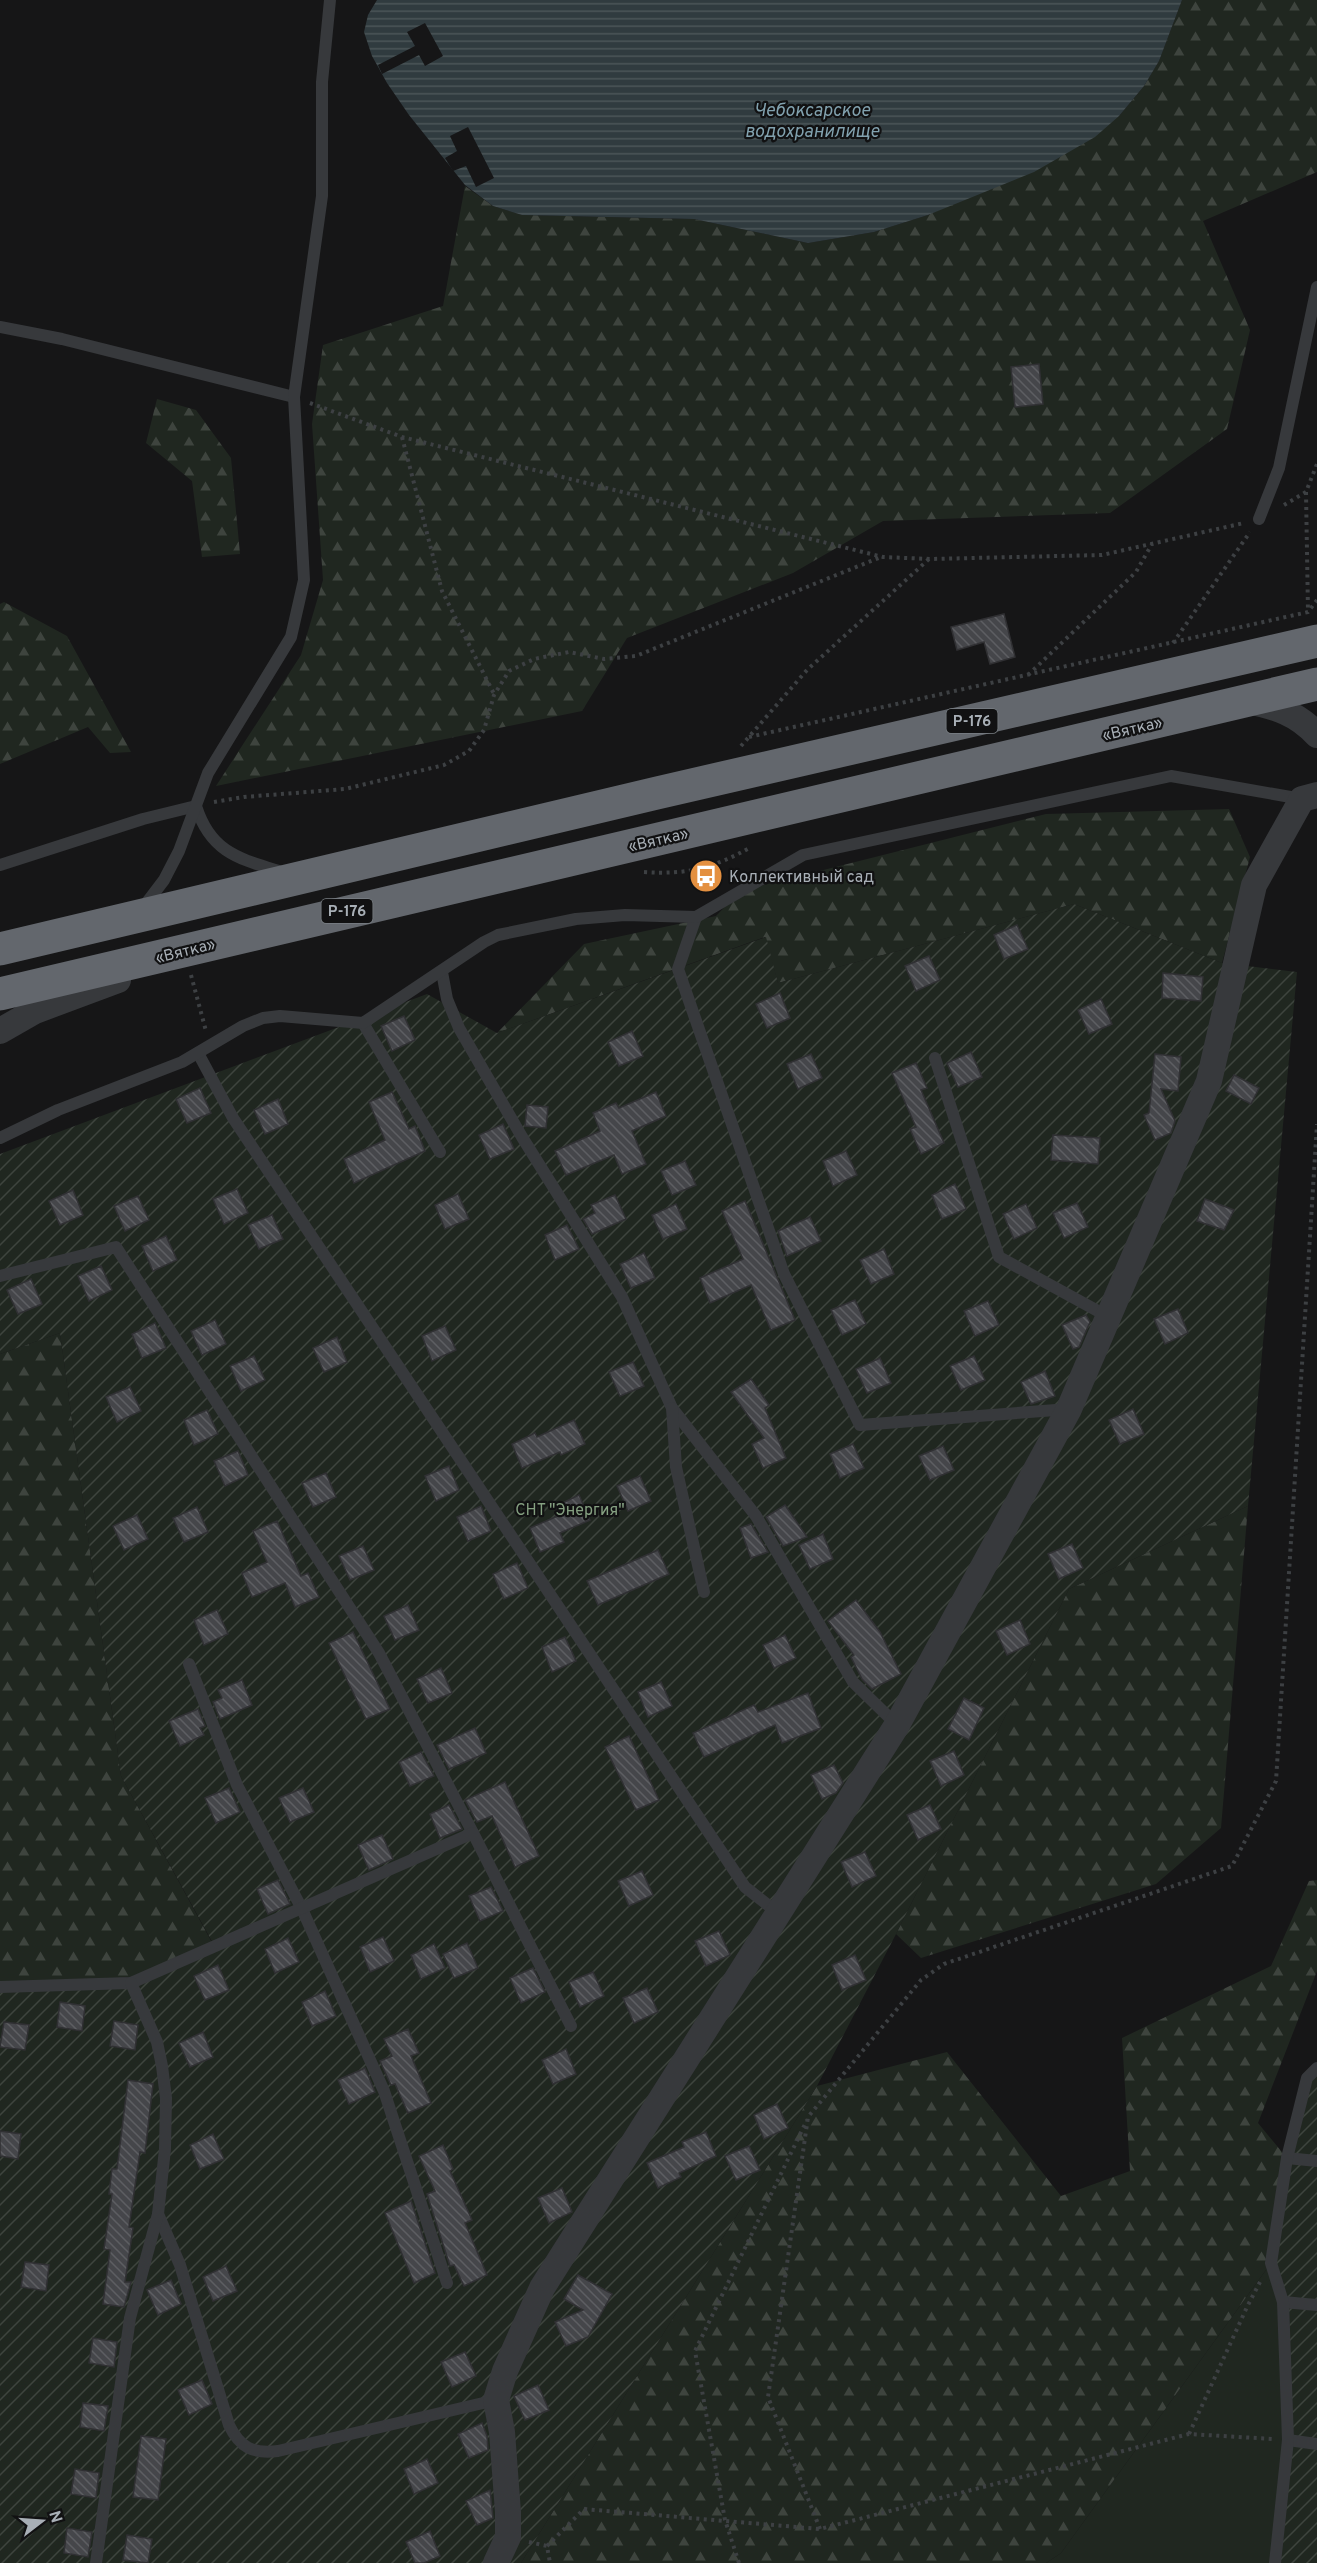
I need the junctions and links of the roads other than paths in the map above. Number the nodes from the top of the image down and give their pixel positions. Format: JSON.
{"nodes":[{"id":1,"x":330,"y":0,"type":"edge"},
{"id":2,"x":1317,"y":287,"type":"edge"},
{"id":3,"x":0,"y":327,"type":"edge"},
{"id":4,"x":294,"y":397,"type":"junction"},
{"id":5,"x":1259,"y":519,"type":"road end"},
{"id":6,"x":1313,"y":627,"type":"edge"},
{"id":7,"x":1317,"y":684,"type":"edge"},
{"id":8,"x":1248,"y":700,"type":"junction"},
{"id":9,"x":1317,"y":735,"type":"edge"},
{"id":10,"x":1310,"y":797,"type":"edge"},
{"id":11,"x":196,"y":806,"type":"junction"},
{"id":12,"x":0,"y":865,"type":"edge"},
{"id":13,"x":297,"y":877,"type":"junction"},
{"id":14,"x":136,"y":916,"type":"junction"},
{"id":15,"x":696,"y":917,"type":"junction"},
{"id":16,"x":281,"y":927,"type":"junction"},
{"id":17,"x":0,"y":949,"type":"edge"},
{"id":18,"x":442,"y":972,"type":"junction"},
{"id":19,"x":0,"y":994,"type":"edge"},
{"id":20,"x":363,"y":1023,"type":"junction"},
{"id":21,"x":0,"y":1031,"type":"edge"},
{"id":22,"x":198,"y":1053,"type":"junction"},
{"id":23,"x":935,"y":1058,"type":"dead end"},
{"id":24,"x":0,"y":1138,"type":"edge"},
{"id":25,"x":440,"y":1152,"type":"dead end"},
{"id":26,"x":0,"y":1276,"type":"edge"},
{"id":27,"x":1107,"y":1316,"type":"junction"},
{"id":28,"x":672,"y":1408,"type":"junction"},
{"id":29,"x":1069,"y":1409,"type":"junction"},
{"id":30,"x":704,"y":1592,"type":"dead end"},
{"id":31,"x":189,"y":1664,"type":"dead end"},
{"id":32,"x":897,"y":1725,"type":"junction"},
{"id":33,"x":473,"y":1833,"type":"junction"},
{"id":34,"x":302,"y":1909,"type":"junction"},
{"id":35,"x":778,"y":1913,"type":"junction"},
{"id":36,"x":131,"y":1983,"type":"junction"},
{"id":37,"x":0,"y":1987,"type":"edge"},
{"id":38,"x":571,"y":2026,"type":"dead end"},
{"id":39,"x":1317,"y":2068,"type":"edge"},
{"id":40,"x":1287,"y":2158,"type":"junction"},
{"id":41,"x":1317,"y":2161,"type":"edge"},
{"id":42,"x":158,"y":2214,"type":"junction"},
{"id":43,"x":447,"y":2283,"type":"dead end"},
{"id":44,"x":1283,"y":2302,"type":"junction"},
{"id":45,"x":1317,"y":2305,"type":"edge"},
{"id":46,"x":496,"y":2400,"type":"junction"},
{"id":47,"x":1288,"y":2440,"type":"junction"},
{"id":48,"x":1317,"y":2444,"type":"edge"},
{"id":49,"x":96,"y":2563,"type":"edge"},
{"id":50,"x":496,"y":2563,"type":"edge"},
{"id":51,"x":1275,"y":2563,"type":"edge"}],
"edges":[{"from":1,"to":4,"type":"lane"},
{"from":2,"to":5,"type":"lane"},
{"from":3,"to":4,"type":"lane"},
{"from":4,"to":11,"type":"lane"},
{"from":6,"to":13,"type":"highway","number":"Р-176"},
{"from":7,"to":8,"type":"highway","name":"«Вятка»","number":"Р-176"},
{"from":8,"to":9,"type":"street"},
{"from":8,"to":16,"type":"highway","name":"«Вятка»","number":"Р-176"},
{"from":10,"to":15,"type":"lane"},
{"from":10,"to":27,"type":"street"},
{"from":11,"to":12,"type":"lane"},
{"from":11,"to":13,"type":"lane"},
{"from":11,"to":14,"type":"lane"},
{"from":13,"to":14,"type":"highway","number":"Р-176"},
{"from":14,"to":17,"type":"highway","number":"Р-176"},
{"from":15,"to":18,"type":"lane"},
{"from":15,"to":29,"type":"lane"},
{"from":16,"to":19,"type":"highway","name":"«Вятка»","number":"Р-176"},
{"from":16,"to":21,"type":"street"},
{"from":18,"to":20,"type":"lane"},
{"from":18,"to":28,"type":"lane"},
{"from":20,"to":22,"type":"lane"},
{"from":20,"to":25,"type":"lane"},
{"from":22,"to":24,"type":"lane"},
{"from":22,"to":35,"type":"lane"},
{"from":23,"to":27,"type":"lane"},
{"from":26,"to":33,"type":"lane"},
{"from":27,"to":29,"type":"street"},
{"from":28,"to":30,"type":"lane"},
{"from":28,"to":32,"type":"lane"},
{"from":29,"to":32,"type":"street"},
{"from":31,"to":34,"type":"lane"},
{"from":32,"to":35,"type":"street"},
{"from":33,"to":34,"type":"lane"},
{"from":33,"to":38,"type":"lane"},
{"from":34,"to":36,"type":"lane"},
{"from":34,"to":43,"type":"lane"},
{"from":35,"to":46,"type":"street"},
{"from":36,"to":37,"type":"lane"},
{"from":36,"to":42,"type":"lane"},
{"from":39,"to":40,"type":"lane"},
{"from":40,"to":41,"type":"lane"},
{"from":40,"to":44,"type":"lane"},
{"from":42,"to":46,"type":"lane"},
{"from":42,"to":49,"type":"lane"},
{"from":44,"to":45,"type":"lane"},
{"from":44,"to":47,"type":"lane"},
{"from":46,"to":50,"type":"street"},
{"from":47,"to":48,"type":"lane"},
{"from":47,"to":51,"type":"lane"}]}
